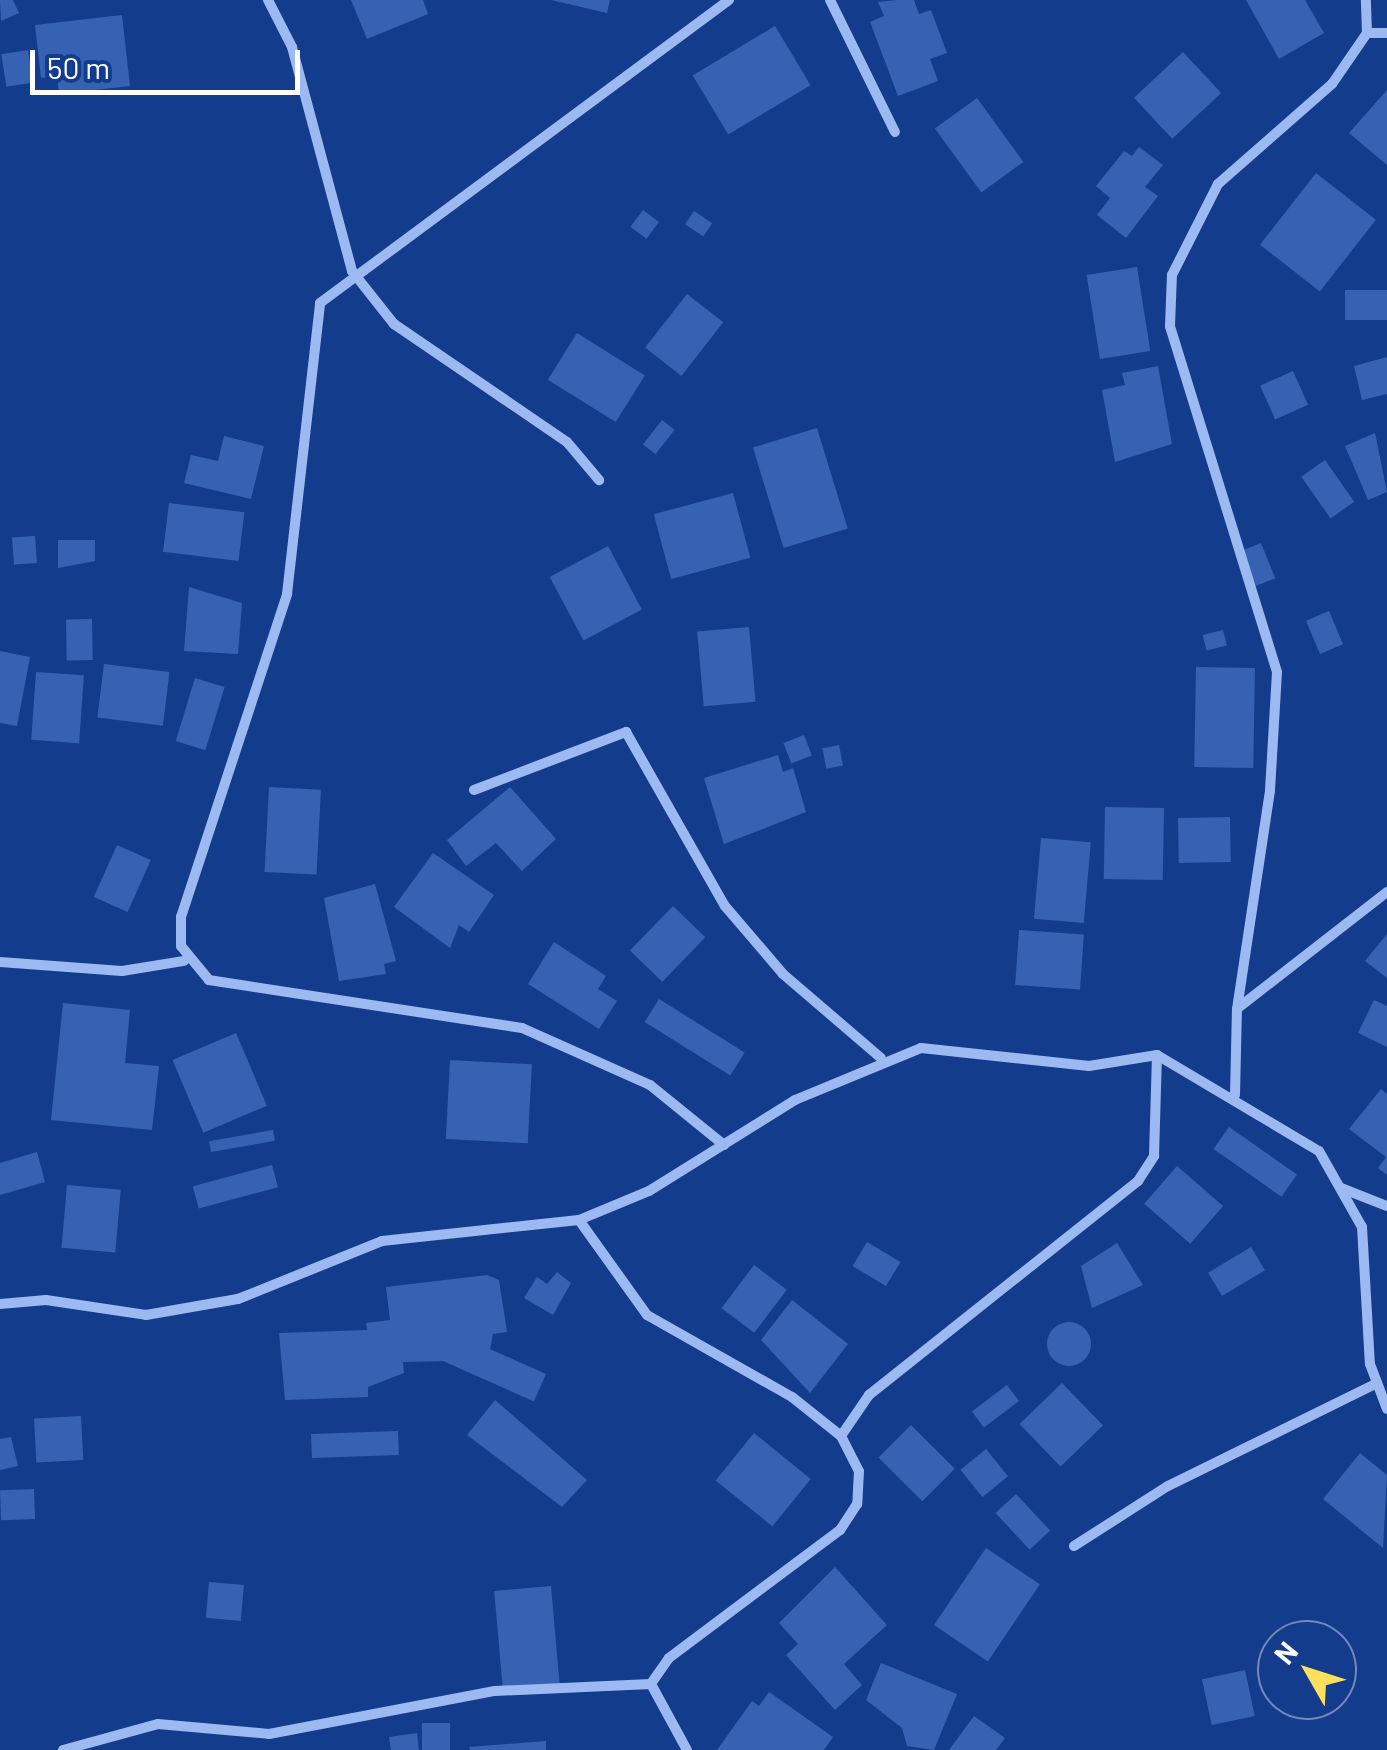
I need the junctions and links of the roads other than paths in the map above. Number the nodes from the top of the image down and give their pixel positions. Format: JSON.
{"nodes":[{"id":1,"x":268,"y":0,"type":"edge"},
{"id":2,"x":729,"y":0,"type":"edge"},
{"id":3,"x":830,"y":0,"type":"edge"},
{"id":4,"x":1366,"y":0,"type":"edge"},
{"id":5,"x":1367,"y":33,"type":"junction"},
{"id":6,"x":1387,"y":33,"type":"edge"},
{"id":7,"x":896,"y":132,"type":"dead end"},
{"id":8,"x":352,"y":271,"type":"junction"},
{"id":9,"x":599,"y":480,"type":"dead end"},
{"id":10,"x":474,"y":790,"type":"dead end"},
{"id":11,"x":1387,"y":892,"type":"edge"},
{"id":12,"x":184,"y":961,"type":"junction"},
{"id":13,"x":0,"y":962,"type":"edge"},
{"id":14,"x":1236,"y":1009,"type":"junction"},
{"id":15,"x":1156,"y":1056,"type":"junction"},
{"id":16,"x":881,"y":1058,"type":"junction"},
{"id":17,"x":1236,"y":1095,"type":"junction"},
{"id":18,"x":724,"y":1144,"type":"junction"},
{"id":19,"x":1340,"y":1188,"type":"junction"},
{"id":20,"x":1387,"y":1206,"type":"edge"},
{"id":21,"x":579,"y":1220,"type":"junction"},
{"id":22,"x":0,"y":1304,"type":"edge"},
{"id":23,"x":1377,"y":1384,"type":"junction"},
{"id":24,"x":1387,"y":1409,"type":"edge"},
{"id":25,"x":841,"y":1436,"type":"junction"},
{"id":26,"x":1074,"y":1546,"type":"dead end"},
{"id":27,"x":651,"y":1684,"type":"junction"},
{"id":28,"x":64,"y":1750,"type":"edge"},
{"id":29,"x":687,"y":1750,"type":"edge"}],
"edges":[{"from":1,"to":8,"type":"street"},
{"from":2,"to":8,"type":"street"},
{"from":3,"to":7,"type":"street"},
{"from":4,"to":5,"type":"street"},
{"from":5,"to":6,"type":"street"},
{"from":5,"to":14,"type":"street"},
{"from":8,"to":9,"type":"street"},
{"from":8,"to":12,"type":"street"},
{"from":10,"to":16,"type":"street"},
{"from":11,"to":14,"type":"street"},
{"from":12,"to":13,"type":"street"},
{"from":12,"to":18,"type":"street"},
{"from":14,"to":17,"type":"street"},
{"from":15,"to":16,"type":"street"},
{"from":15,"to":17,"type":"street"},
{"from":15,"to":25,"type":"street"},
{"from":16,"to":18,"type":"street"},
{"from":17,"to":19,"type":"street"},
{"from":18,"to":21,"type":"street"},
{"from":19,"to":20,"type":"street"},
{"from":19,"to":23,"type":"street"},
{"from":21,"to":22,"type":"street"},
{"from":21,"to":25,"type":"street"},
{"from":23,"to":24,"type":"street"},
{"from":23,"to":26,"type":"street"},
{"from":25,"to":27,"type":"street"},
{"from":27,"to":28,"type":"street"},
{"from":27,"to":29,"type":"street"}]}
